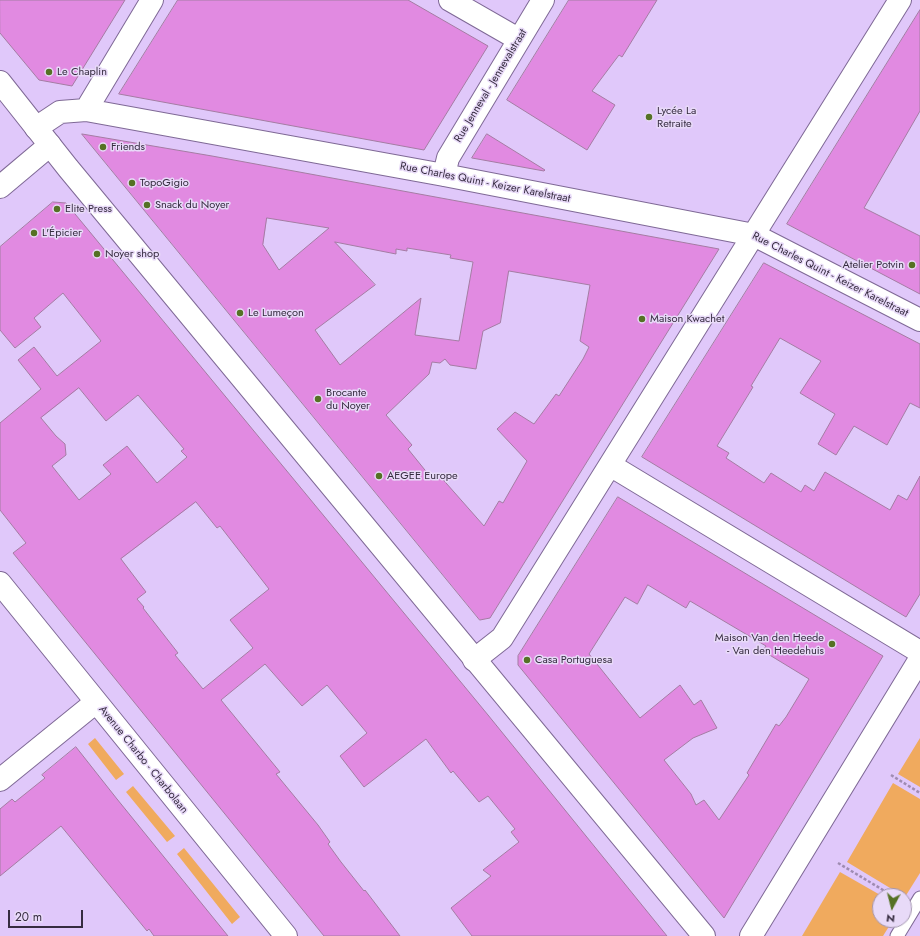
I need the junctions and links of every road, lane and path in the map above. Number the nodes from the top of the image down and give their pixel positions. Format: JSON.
{"nodes":[{"id":1,"x":152,"y":0,"type":"edge"},
{"id":2,"x":450,"y":0,"type":"edge"},
{"id":3,"x":543,"y":0,"type":"edge"},
{"id":4,"x":900,"y":0,"type":"edge"},
{"id":5,"x":518,"y":39,"type":"junction"},
{"id":6,"x":0,"y":82,"type":"edge"},
{"id":7,"x":86,"y":110,"type":"junction"},
{"id":8,"x":36,"y":128,"type":"junction"},
{"id":9,"x":50,"y":145,"type":"junction"},
{"id":10,"x":444,"y":175,"type":"junction"},
{"id":11,"x":0,"y":187,"type":"edge"},
{"id":12,"x":754,"y":235,"type":"junction"},
{"id":13,"x":920,"y":320,"type":"edge"},
{"id":14,"x":610,"y":465,"type":"junction"},
{"id":15,"x":2,"y":590,"type":"edge"},
{"id":16,"x":920,"y":652,"type":"edge"},
{"id":17,"x":920,"y":659,"type":"edge"},
{"id":18,"x":474,"y":660,"type":"junction"},
{"id":19,"x":96,"y":702,"type":"junction"},
{"id":20,"x":891,"y":775,"type":"dead end"},
{"id":21,"x":0,"y":780,"type":"edge"},
{"id":22,"x":920,"y":793,"type":"edge"},
{"id":23,"x":838,"y":863,"type":"dead end"},
{"id":24,"x":880,"y":888,"type":"edge"},
{"id":25,"x":920,"y":898,"type":"edge"},
{"id":26,"x":286,"y":936,"type":"edge"},
{"id":27,"x":704,"y":936,"type":"edge"},
{"id":28,"x":752,"y":936,"type":"edge"},
{"id":29,"x":897,"y":936,"type":"edge"}],
"edges":[{"from":1,"to":7,"type":"street"},
{"from":2,"to":5,"type":"street"},
{"from":3,"to":5,"type":"street","name":"Rue Jenneval - Jennevalstraat"},
{"from":4,"to":12,"type":"street"},
{"from":5,"to":10,"type":"street","name":"Rue Jenneval - Jennevalstraat"},
{"from":6,"to":8,"type":"street"},
{"from":7,"to":8,"type":"street","name":"Rue Charles Quint - Keizer Karelstraat"},
{"from":7,"to":10,"type":"street","name":"Rue Charles Quint - Keizer Karelstraat"},
{"from":8,"to":9,"type":"street"},
{"from":9,"to":11,"type":"street"},
{"from":9,"to":18,"type":"street"},
{"from":10,"to":12,"type":"street","name":"Rue Charles Quint - Keizer Karelstraat"},
{"from":12,"to":13,"type":"street","name":"Rue Charles Quint - Keizer Karelstraat"},
{"from":12,"to":14,"type":"street"},
{"from":14,"to":16,"type":"street"},
{"from":14,"to":18,"type":"street"},
{"from":15,"to":19,"type":"street","name":"Avenue Charbo - Charbolaan"},
{"from":17,"to":28,"type":"street"},
{"from":18,"to":27,"type":"street"},
{"from":19,"to":21,"type":"street"},
{"from":19,"to":26,"type":"street","name":"Avenue Charbo - Charbolaan"},
{"from":20,"to":22,"type":"path"},
{"from":23,"to":24,"type":"path"},
{"from":25,"to":29,"type":"lane"}]}
